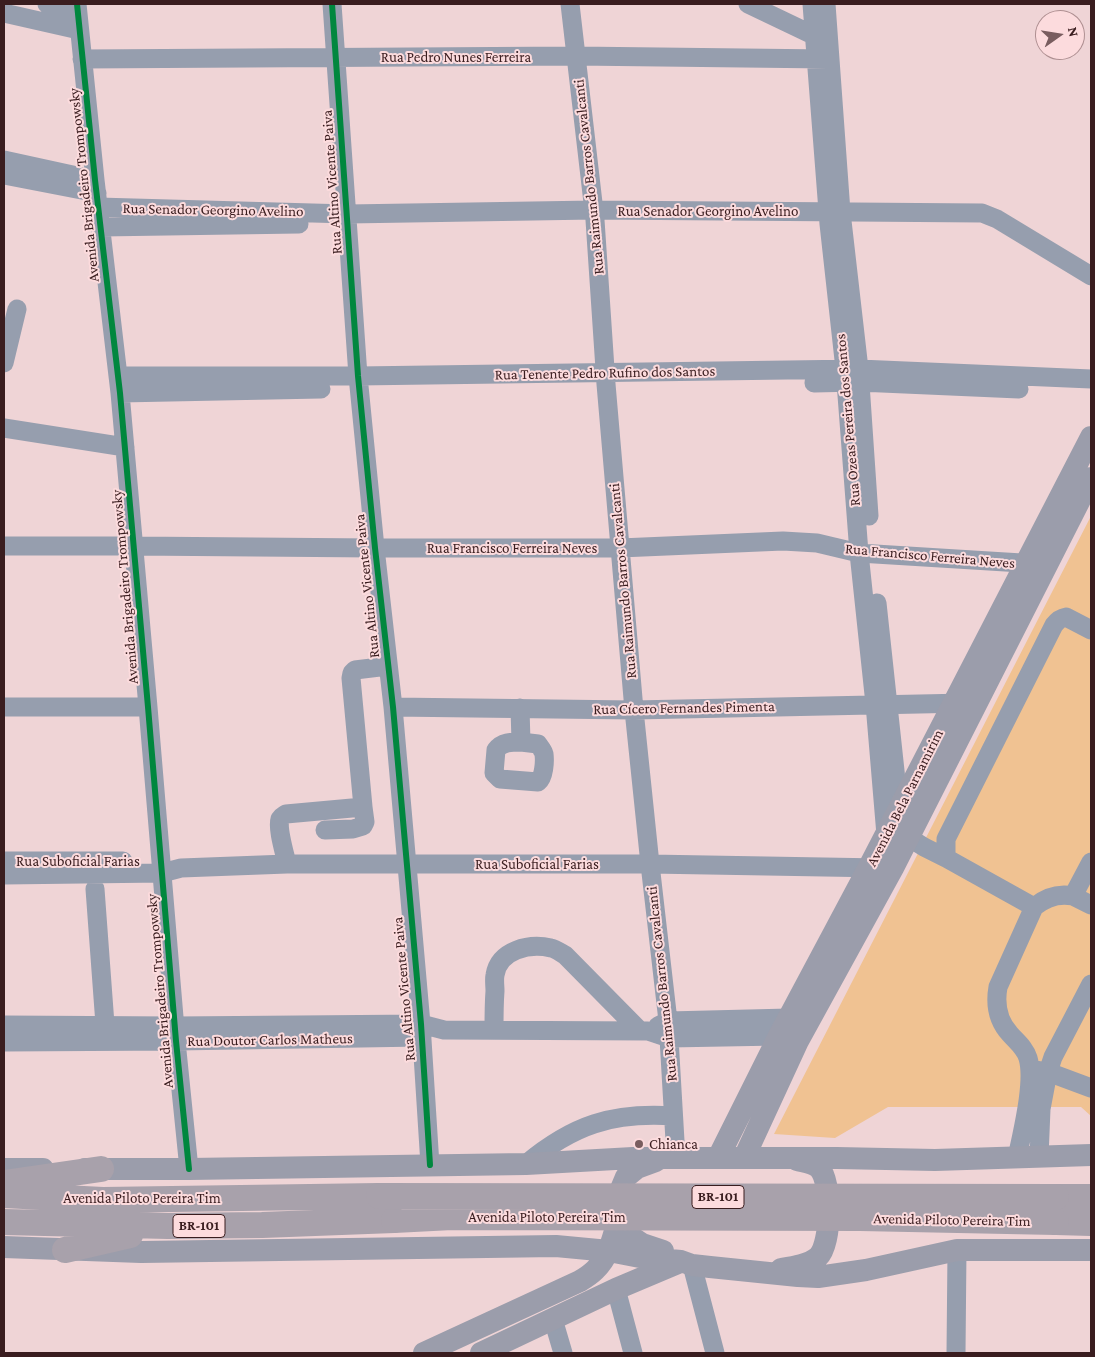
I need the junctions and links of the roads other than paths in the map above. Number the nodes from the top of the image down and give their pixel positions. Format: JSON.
{"nodes":[{"id":1,"x":47,"y":4,"type":"edge"},
{"id":2,"x":332,"y":4,"type":"edge"},
{"id":3,"x":570,"y":4,"type":"edge"},
{"id":4,"x":748,"y":4,"type":"edge"},
{"id":5,"x":812,"y":4,"type":"edge"},
{"id":6,"x":826,"y":4,"type":"edge"},
{"id":7,"x":77,"y":7,"type":"edge"},
{"id":8,"x":4,"y":13,"type":"edge"},
{"id":9,"x":79,"y":30,"type":"junction"},
{"id":10,"x":822,"y":38,"type":"junction"},
{"id":11,"x":576,"y":56,"type":"junction"},
{"id":12,"x":336,"y":57,"type":"junction"},
{"id":13,"x":82,"y":59,"type":"junction"},
{"id":14,"x":823,"y":59,"type":"junction"},
{"id":15,"x":4,"y":160,"type":"edge"},
{"id":16,"x":4,"y":175,"type":"edge"},
{"id":17,"x":97,"y":193,"type":"junction"},
{"id":18,"x":595,"y":215,"type":"junction"},
{"id":19,"x":835,"y":218,"type":"junction"},
{"id":20,"x":348,"y":219,"type":"junction"},
{"id":21,"x":101,"y":227,"type":"junction"},
{"id":22,"x":1091,"y":276,"type":"edge"},
{"id":23,"x":1091,"y":288,"type":"edge"},
{"id":24,"x":17,"y":309,"type":"dead end"},
{"id":25,"x":4,"y":363,"type":"edge"},
{"id":26,"x":852,"y":376,"type":"junction"},
{"id":27,"x":606,"y":379,"type":"junction"},
{"id":28,"x":1091,"y":379,"type":"edge"},
{"id":29,"x":359,"y":382,"type":"junction"},
{"id":30,"x":119,"y":384,"type":"junction"},
{"id":31,"x":1091,"y":392,"type":"edge"},
{"id":32,"x":4,"y":428,"type":"edge"},
{"id":33,"x":1091,"y":437,"type":"edge"},
{"id":34,"x":125,"y":447,"type":"junction"},
{"id":35,"x":1091,"y":478,"type":"edge"},
{"id":36,"x":4,"y":546,"type":"edge"},
{"id":37,"x":134,"y":546,"type":"junction"},
{"id":38,"x":375,"y":548,"type":"junction"},
{"id":39,"x":620,"y":548,"type":"junction"},
{"id":40,"x":865,"y":553,"type":"junction"},
{"id":41,"x":1037,"y":564,"type":"junction"},
{"id":42,"x":1091,"y":630,"type":"edge"},
{"id":43,"x":388,"y":666,"type":"junction"},
{"id":44,"x":953,"y":703,"type":"junction"},
{"id":45,"x":976,"y":703,"type":"junction"},
{"id":46,"x":882,"y":704,"type":"junction"},
{"id":47,"x":4,"y":707,"type":"edge"},
{"id":48,"x":148,"y":707,"type":"junction"},
{"id":49,"x":393,"y":707,"type":"junction"},
{"id":50,"x":520,"y":708,"type":"junction"},
{"id":51,"x":634,"y":710,"type":"junction"},
{"id":52,"x":521,"y":742,"type":"dead end"},
{"id":53,"x":363,"y":807,"type":"junction"},
{"id":54,"x":899,"y":808,"type":"junction"},
{"id":55,"x":325,"y":830,"type":"dead end"},
{"id":56,"x":886,"y":835,"type":"junction"},
{"id":57,"x":908,"y":837,"type":"junction"},
{"id":58,"x":946,"y":858,"type":"junction"},
{"id":59,"x":4,"y":861,"type":"edge"},
{"id":60,"x":1091,"y":862,"type":"edge"},
{"id":61,"x":287,"y":864,"type":"junction"},
{"id":62,"x":406,"y":864,"type":"junction"},
{"id":63,"x":650,"y":864,"type":"junction"},
{"id":64,"x":161,"y":867,"type":"junction"},
{"id":65,"x":870,"y":867,"type":"junction"},
{"id":66,"x":892,"y":868,"type":"junction"},
{"id":67,"x":4,"y":875,"type":"edge"},
{"id":68,"x":95,"y":889,"type":"dead end"},
{"id":69,"x":1073,"y":896,"type":"junction"},
{"id":70,"x":1091,"y":905,"type":"edge"},
{"id":71,"x":1034,"y":907,"type":"junction"},
{"id":72,"x":1091,"y":984,"type":"edge"},
{"id":73,"x":669,"y":1029,"type":"junction"},
{"id":74,"x":794,"y":1029,"type":"junction"},
{"id":75,"x":494,"y":1030,"type":"junction"},
{"id":76,"x":4,"y":1031,"type":"edge"},
{"id":77,"x":421,"y":1031,"type":"junction"},
{"id":78,"x":644,"y":1031,"type":"junction"},
{"id":79,"x":105,"y":1033,"type":"junction"},
{"id":80,"x":175,"y":1033,"type":"junction"},
{"id":81,"x":1039,"y":1071,"type":"junction"},
{"id":82,"x":1091,"y":1088,"type":"edge"},
{"id":83,"x":673,"y":1116,"type":"junction"},
{"id":84,"x":1091,"y":1155,"type":"edge"},
{"id":85,"x":1039,"y":1157,"type":"junction"},
{"id":86,"x":669,"y":1158,"type":"junction"},
{"id":87,"x":718,"y":1158,"type":"junction"},
{"id":88,"x":744,"y":1158,"type":"junction"},
{"id":89,"x":791,"y":1158,"type":"junction"},
{"id":90,"x":1017,"y":1158,"type":"junction"},
{"id":91,"x":526,"y":1164,"type":"junction"},
{"id":92,"x":430,"y":1165,"type":"junction"},
{"id":93,"x":4,"y":1169,"type":"edge"},
{"id":94,"x":101,"y":1169,"type":"junction"},
{"id":95,"x":189,"y":1169,"type":"junction"},
{"id":96,"x":4,"y":1183,"type":"edge"},
{"id":97,"x":4,"y":1195,"type":"edge"},
{"id":98,"x":1091,"y":1197,"type":"edge"},
{"id":99,"x":620,"y":1213,"type":"junction"},
{"id":100,"x":4,"y":1222,"type":"edge"},
{"id":101,"x":1091,"y":1223,"type":"edge"},
{"id":102,"x":168,"y":1226,"type":"junction"},
{"id":103,"x":556,"y":1246,"type":"junction"},
{"id":104,"x":4,"y":1247,"type":"edge"},
{"id":105,"x":65,"y":1250,"type":"junction"},
{"id":106,"x":957,"y":1250,"type":"junction"},
{"id":107,"x":1091,"y":1250,"type":"edge"},
{"id":108,"x":609,"y":1251,"type":"junction"},
{"id":109,"x":686,"y":1263,"type":"junction"},
{"id":110,"x":764,"y":1273,"type":"junction"},
{"id":111,"x":616,"y":1289,"type":"junction"},
{"id":112,"x":561,"y":1290,"type":"junction"},
{"id":113,"x":553,"y":1319,"type":"junction"},
{"id":114,"x":488,"y":1352,"type":"edge"},
{"id":115,"x":424,"y":1353,"type":"edge"},
{"id":116,"x":563,"y":1353,"type":"edge"},
{"id":117,"x":633,"y":1353,"type":"edge"},
{"id":118,"x":715,"y":1353,"type":"edge"},
{"id":119,"x":956,"y":1353,"type":"edge"}],
"edges":[{"from":1,"to":7,"type":"street"},
{"from":2,"to":12,"type":"street","name":"Rua Altino Vicente Paiva"},
{"from":3,"to":11,"type":"street","name":"Rua Raimundo Barros Cavalcanti"},
{"from":4,"to":10,"type":"street"},
{"from":5,"to":10,"type":"street","name":"Rua Ozeas Pereira dos Santos"},
{"from":6,"to":10,"type":"street","name":"Rua Ozeas Pereira dos Santos"},
{"from":7,"to":9,"type":"street","name":"Avenida Brigadeiro Trompowsky"},
{"from":8,"to":9,"type":"street"},
{"from":9,"to":13,"type":"street","name":"Avenida Brigadeiro Trompowsky"},
{"from":10,"to":14,"type":"street","name":"Rua Ozeas Pereira dos Santos"},
{"from":11,"to":12,"type":"street","name":"Rua Pedro Nunes Ferreira"},
{"from":11,"to":14,"type":"street","name":"Rua Pedro Nunes Ferreira"},
{"from":11,"to":18,"type":"street","name":"Rua Raimundo Barros Cavalcanti"},
{"from":12,"to":13,"type":"street","name":"Rua Pedro Nunes Ferreira"},
{"from":12,"to":20,"type":"street","name":"Rua Altino Vicente Paiva"},
{"from":13,"to":17,"type":"street","name":"Avenida Brigadeiro Trompowsky"},
{"from":14,"to":19,"type":"street","name":"Rua Ozeas Pereira dos Santos"},
{"from":15,"to":17,"type":"street","name":"Rua Senador Georgino Avelino"},
{"from":16,"to":17,"type":"street","name":"Rua Senador Georgino Avelino"},
{"from":17,"to":20,"type":"street","name":"Rua Senador Georgino Avelino"},
{"from":17,"to":21,"type":"street","name":"Avenida Brigadeiro Trompowsky"},
{"from":18,"to":19,"type":"street","name":"Rua Senador Georgino Avelino"},
{"from":18,"to":20,"type":"street","name":"Rua Senador Georgino Avelino"},
{"from":18,"to":27,"type":"street","name":"Rua Raimundo Barros Cavalcanti"},
{"from":19,"to":22,"type":"street","name":"Rua Senador Georgino Avelino"},
{"from":19,"to":23,"type":"street","name":"Rua Senador Georgino Avelino"},
{"from":19,"to":26,"type":"street","name":"Rua Ozeas Pereira dos Santos"},
{"from":20,"to":21,"type":"street","name":"Rua Senador Georgino Avelino"},
{"from":20,"to":29,"type":"street","name":"Rua Altino Vicente Paiva"},
{"from":21,"to":30,"type":"street","name":"Avenida Brigadeiro Trompowsky"},
{"from":24,"to":25,"type":"street"},
{"from":26,"to":27,"type":"street","name":"Rua Tenente Pedro Rufino dos Santos"},
{"from":26,"to":28,"type":"street","name":"Rua Tenente Pedro Rufino dos Santos"},
{"from":26,"to":31,"type":"street","name":"Rua Tenente Pedro Rufino dos Santos"},
{"from":26,"to":40,"type":"street","name":"Rua Ozeas Pereira dos Santos"},
{"from":27,"to":29,"type":"street","name":"Rua Tenente Pedro Rufino dos Santos"},
{"from":27,"to":39,"type":"street","name":"Rua Raimundo Barros Cavalcanti"},
{"from":29,"to":30,"type":"street","name":"Rua Tenente Pedro Rufino dos Santos"},
{"from":29,"to":38,"type":"street","name":"Rua Altino Vicente Paiva"},
{"from":30,"to":34,"type":"street","name":"Avenida Brigadeiro Trompowsky"},
{"from":32,"to":34,"type":"street"},
{"from":33,"to":41,"type":"main road","name":"Avenida Bela Parnamirim"},
{"from":34,"to":37,"type":"street","name":"Avenida Brigadeiro Trompowsky"},
{"from":35,"to":41,"type":"main road","name":"Avenida Bela Parnamirim"},
{"from":36,"to":37,"type":"street","name":"Rua Francisco Ferreira Neves"},
{"from":37,"to":38,"type":"street","name":"Rua Francisco Ferreira Neves"},
{"from":37,"to":48,"type":"street","name":"Avenida Brigadeiro Trompowsky"},
{"from":38,"to":39,"type":"street","name":"Rua Francisco Ferreira Neves"},
{"from":38,"to":43,"type":"street","name":"Rua Altino Vicente Paiva"},
{"from":39,"to":40,"type":"street","name":"Rua Francisco Ferreira Neves"},
{"from":39,"to":51,"type":"street","name":"Rua Raimundo Barros Cavalcanti"},
{"from":40,"to":41,"type":"street","name":"Rua Francisco Ferreira Neves"},
{"from":40,"to":46,"type":"street","name":"Rua Ozeas Pereira dos Santos"},
{"from":41,"to":44,"type":"main road","name":"Avenida Bela Parnamirim"},
{"from":41,"to":45,"type":"main road","name":"Avenida Bela Parnamirim"},
{"from":42,"to":58,"type":"street"},
{"from":43,"to":49,"type":"street","name":"Rua Altino Vicente Paiva"},
{"from":43,"to":53,"type":"street"},
{"from":44,"to":45,"type":"street","name":"Rua Cícero Fernandes Pimenta"},
{"from":44,"to":46,"type":"street","name":"Rua Cícero Fernandes Pimenta"},
{"from":44,"to":54,"type":"main road","name":"Avenida Bela Parnamirim"},
{"from":45,"to":57,"type":"main road","name":"Avenida Bela Parnamirim"},
{"from":46,"to":51,"type":"street","name":"Rua Cícero Fernandes Pimenta"},
{"from":46,"to":54,"type":"street","name":"Rua Ozeas Pereira dos Santos"},
{"from":46,"to":56,"type":"street","name":"Rua Ozeas Pereira dos Santos"},
{"from":47,"to":48,"type":"street"},
{"from":48,"to":64,"type":"street","name":"Avenida Brigadeiro Trompowsky"},
{"from":49,"to":50,"type":"street","name":"Rua Cícero Fernandes Pimenta"},
{"from":49,"to":62,"type":"street","name":"Rua Altino Vicente Paiva"},
{"from":50,"to":51,"type":"street","name":"Rua Cícero Fernandes Pimenta"},
{"from":50,"to":52,"type":"street"},
{"from":51,"to":63,"type":"street","name":"Rua Raimundo Barros Cavalcanti"},
{"from":53,"to":55,"type":"street"},
{"from":53,"to":61,"type":"street"},
{"from":54,"to":56,"type":"main road","name":"Avenida Bela Parnamirim"},
{"from":56,"to":65,"type":"main road","name":"Avenida Bela Parnamirim"},
{"from":57,"to":58,"type":"street"},
{"from":57,"to":66,"type":"main road","name":"Avenida Bela Parnamirim"},
{"from":58,"to":71,"type":"street"},
{"from":59,"to":64,"type":"street","name":"Rua Suboficial Farias"},
{"from":60,"to":69,"type":"street"},
{"from":61,"to":62,"type":"street","name":"Rua Suboficial Farias"},
{"from":61,"to":64,"type":"street","name":"Rua Suboficial Farias"},
{"from":62,"to":63,"type":"street","name":"Rua Suboficial Farias"},
{"from":62,"to":77,"type":"street","name":"Rua Altino Vicente Paiva"},
{"from":63,"to":65,"type":"street","name":"Rua Suboficial Farias"},
{"from":63,"to":73,"type":"street","name":"Rua Raimundo Barros Cavalcanti"},
{"from":64,"to":67,"type":"street","name":"Rua Suboficial Farias"},
{"from":64,"to":80,"type":"street","name":"Avenida Brigadeiro Trompowsky"},
{"from":65,"to":66,"type":"street","name":"Rua Suboficial Farias"},
{"from":65,"to":74,"type":"main road","name":"Avenida Bela Parnamirim"},
{"from":66,"to":74,"type":"main road","name":"Avenida Bela Parnamirim"},
{"from":68,"to":79,"type":"street"},
{"from":69,"to":70,"type":"street"},
{"from":69,"to":71,"type":"street"},
{"from":71,"to":81,"type":"street"},
{"from":72,"to":81,"type":"street"},
{"from":73,"to":74,"type":"street","name":"Rua Doutor Carlos Matheus"},
{"from":73,"to":78,"type":"street","name":"Rua Doutor Carlos Matheus"},
{"from":73,"to":83,"type":"street","name":"Rua Raimundo Barros Cavalcanti"},
{"from":74,"to":87,"type":"main road","name":"Avenida Bela Parnamirim"},
{"from":74,"to":88,"type":"main road","name":"Avenida Bela Parnamirim"},
{"from":75,"to":77,"type":"street","name":"Rua Doutor Carlos Matheus"},
{"from":75,"to":78,"type":"street","name":"Rua Doutor Carlos Matheus"},
{"from":75,"to":78,"type":"street"},
{"from":76,"to":79,"type":"street","name":"Rua Doutor Carlos Matheus"},
{"from":77,"to":80,"type":"street","name":"Rua Doutor Carlos Matheus"},
{"from":77,"to":92,"type":"street","name":"Rua Altino Vicente Paiva"},
{"from":79,"to":80,"type":"street","name":"Rua Doutor Carlos Matheus"},
{"from":80,"to":95,"type":"street","name":"Avenida Brigadeiro Trompowsky"},
{"from":81,"to":82,"type":"street"},
{"from":81,"to":85,"type":"street"},
{"from":81,"to":90,"type":"street"},
{"from":83,"to":86,"type":"street","name":"Rua Raimundo Barros Cavalcanti"},
{"from":83,"to":91,"type":"street"},
{"from":84,"to":85,"type":"main road"},
{"from":85,"to":90,"type":"main road"},
{"from":86,"to":87,"type":"main road"},
{"from":86,"to":91,"type":"main road"},
{"from":86,"to":99,"type":"main road"},
{"from":87,"to":88,"type":"main road"},
{"from":88,"to":89,"type":"main road"},
{"from":89,"to":90,"type":"main road"},
{"from":89,"to":110,"type":"main road"},
{"from":91,"to":92,"type":"main road"},
{"from":92,"to":95,"type":"main road"},
{"from":93,"to":94,"type":"main road"},
{"from":94,"to":95,"type":"main road"},
{"from":94,"to":96,"type":"highway"},
{"from":97,"to":98,"type":"highway","name":"Avenida Piloto Pereira Tim","number":"BR-101","bridge":true},
{"from":99,"to":108,"type":"main road"},
{"from":99,"to":109,"type":"main road"},
{"from":100,"to":102,"type":"highway","name":"Avenida Piloto Pereira Tim","number":"BR-101"},
{"from":101,"to":102,"type":"highway","name":"Avenida Piloto Pereira Tim","number":"BR-101","bridge":true},
{"from":102,"to":105,"type":"highway"},
{"from":103,"to":105,"type":"main road"},
{"from":103,"to":108,"type":"main road"},
{"from":103,"to":112,"type":"main road"},
{"from":104,"to":105,"type":"main road"},
{"from":106,"to":107,"type":"main road"},
{"from":106,"to":110,"type":"main road"},
{"from":106,"to":119,"type":"street"},
{"from":108,"to":109,"type":"main road"},
{"from":108,"to":112,"type":"main road"},
{"from":109,"to":110,"type":"main road"},
{"from":109,"to":111,"type":"main road"},
{"from":109,"to":118,"type":"street"},
{"from":111,"to":113,"type":"main road"},
{"from":111,"to":117,"type":"street"},
{"from":112,"to":115,"type":"main road"},
{"from":113,"to":114,"type":"main road"},
{"from":113,"to":116,"type":"street"}]}
